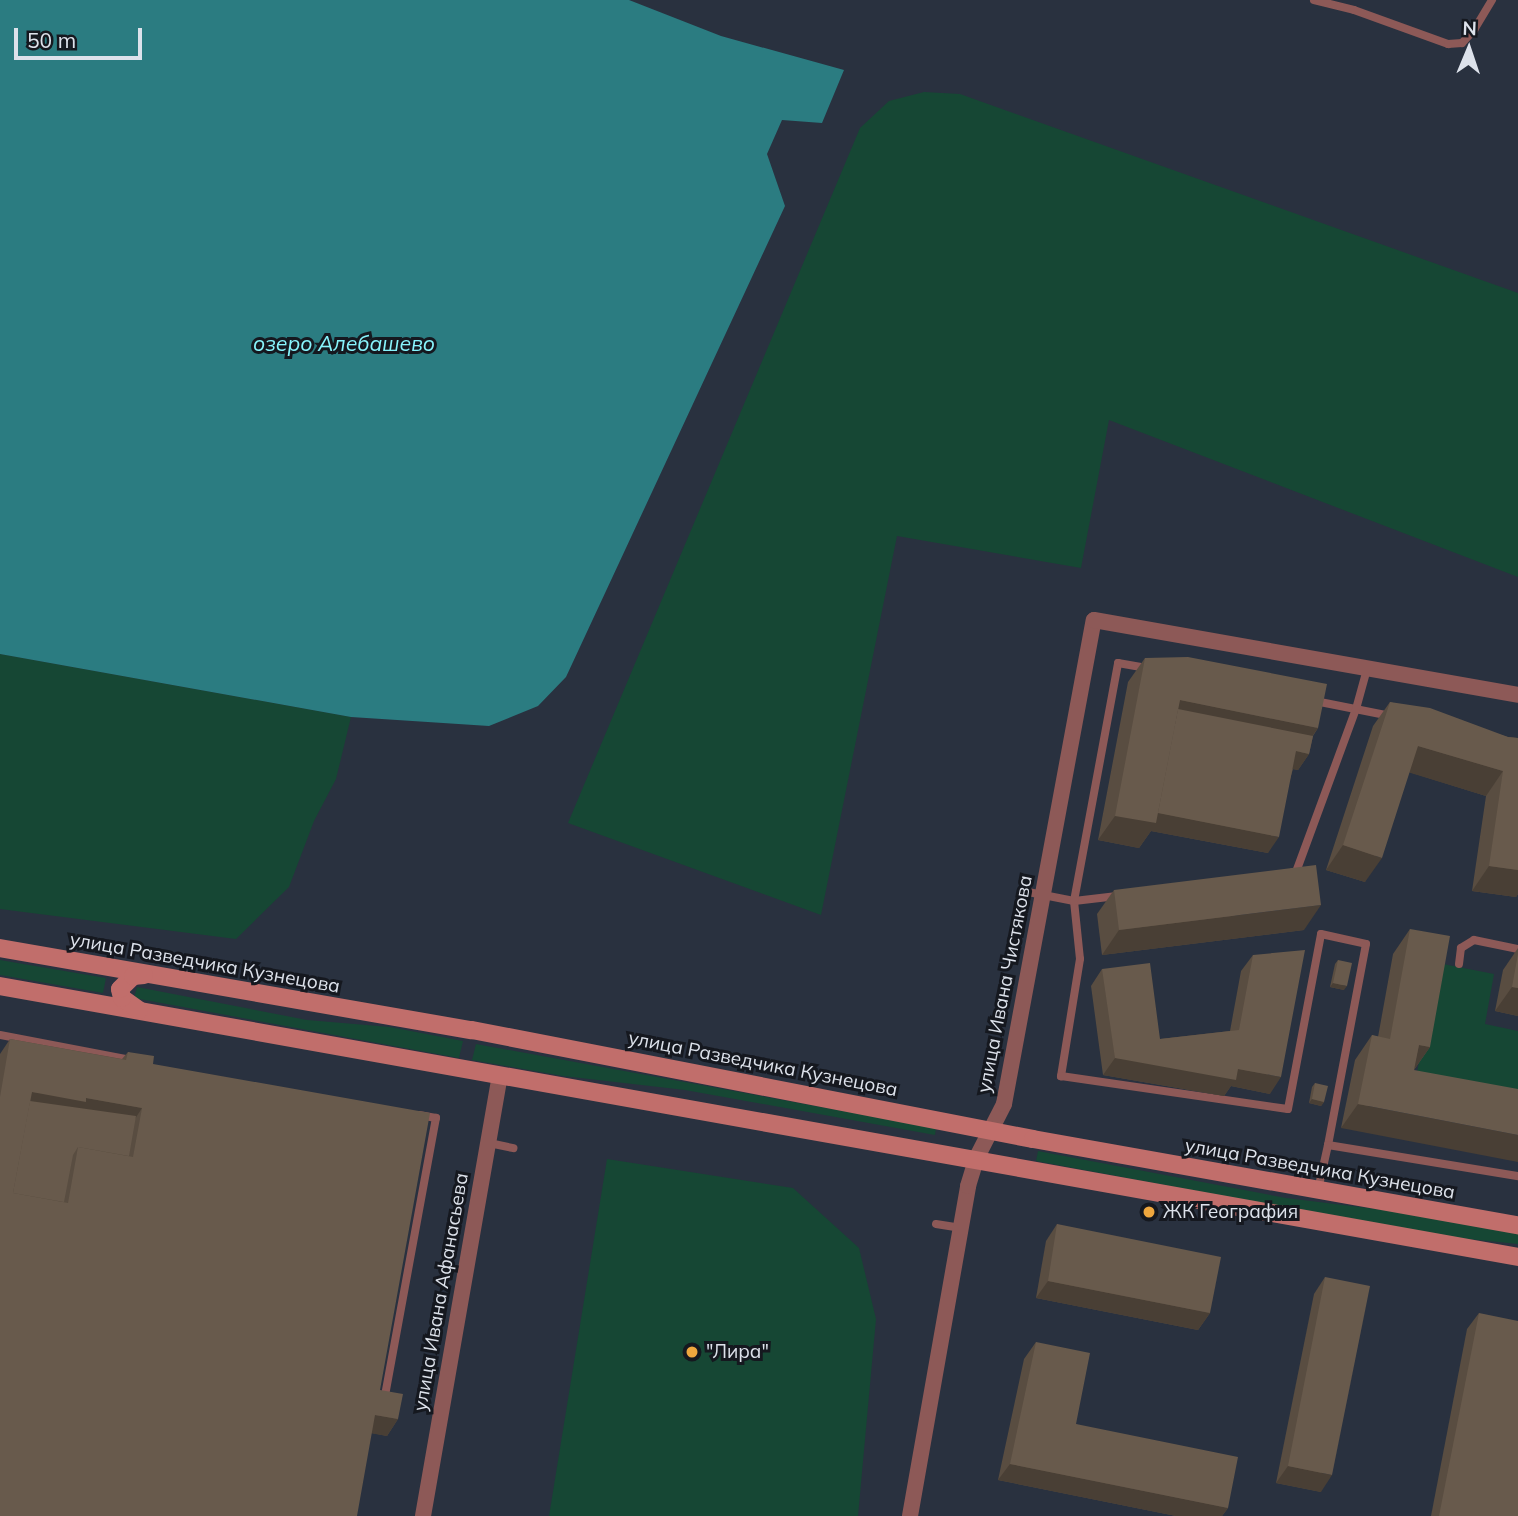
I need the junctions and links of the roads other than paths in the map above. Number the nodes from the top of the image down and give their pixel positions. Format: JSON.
{"nodes":[{"id":1,"x":1314,"y":0,"type":"edge"},
{"id":2,"x":1356,"y":0,"type":"edge"},
{"id":3,"x":1492,"y":0,"type":"edge"},
{"id":4,"x":1354,"y":10,"type":"junction"},
{"id":5,"x":1367,"y":669,"type":"junction"},
{"id":6,"x":1157,"y":670,"type":"edge"},
{"id":7,"x":1518,"y":695,"type":"edge"},
{"id":8,"x":1303,"y":699,"type":"edge"},
{"id":9,"x":1356,"y":709,"type":"junction"},
{"id":10,"x":1397,"y":717,"type":"edge"},
{"id":11,"x":1283,"y":873,"type":"edge"},
{"id":12,"x":1023,"y":891,"type":"dead end"},
{"id":13,"x":1126,"y":894,"type":"edge"},
{"id":14,"x":1043,"y":895,"type":"junction"},
{"id":15,"x":1074,"y":901,"type":"junction"},
{"id":16,"x":0,"y":948,"type":"edge"},
{"id":17,"x":1518,"y":949,"type":"edge"},
{"id":18,"x":1459,"y":964,"type":"dead end"},
{"id":19,"x":147,"y":974,"type":"junction"},
{"id":20,"x":0,"y":986,"type":"edge"},
{"id":21,"x":141,"y":1012,"type":"junction"},
{"id":22,"x":0,"y":1034,"type":"edge"},
{"id":23,"x":136,"y":1060,"type":"edge"},
{"id":24,"x":500,"y":1076,"type":"junction"},
{"id":25,"x":409,"y":1112,"type":"edge"},
{"id":26,"x":990,"y":1131,"type":"junction"},
{"id":27,"x":489,"y":1143,"type":"junction"},
{"id":28,"x":1328,"y":1145,"type":"junction"},
{"id":29,"x":513,"y":1148,"type":"dead end"},
{"id":30,"x":976,"y":1159,"type":"junction"},
{"id":31,"x":1518,"y":1176,"type":"edge"},
{"id":32,"x":1318,"y":1192,"type":"junction"},
{"id":33,"x":936,"y":1224,"type":"dead end"},
{"id":34,"x":1518,"y":1225,"type":"edge"},
{"id":35,"x":960,"y":1228,"type":"junction"},
{"id":36,"x":1518,"y":1256,"type":"edge"},
{"id":37,"x":383,"y":1404,"type":"edge"},
{"id":38,"x":423,"y":1516,"type":"edge"},
{"id":39,"x":910,"y":1516,"type":"edge"}],
"edges":[{"from":1,"to":4,"type":"lane"},
{"from":2,"to":4,"type":"lane"},
{"from":3,"to":4,"type":"lane"},
{"from":5,"to":7,"type":"street"},
{"from":5,"to":9,"type":"lane"},
{"from":5,"to":14,"type":"street","name":"улица Ивана Чистякова"},
{"from":6,"to":15,"type":"lane"},
{"from":8,"to":9,"type":"lane"},
{"from":9,"to":10,"type":"lane"},
{"from":9,"to":11,"type":"lane"},
{"from":12,"to":14,"type":"lane"},
{"from":13,"to":15,"type":"lane"},
{"from":14,"to":15,"type":"lane"},
{"from":14,"to":26,"type":"street","name":"улица Ивана Чистякова"},
{"from":15,"to":28,"type":"lane"},
{"from":16,"to":19,"type":"main road","name":"улица Разведчика Кузнецова"},
{"from":17,"to":18,"type":"lane"},
{"from":19,"to":21,"type":"main road"},
{"from":19,"to":26,"type":"main road","name":"улица Разведчика Кузнецова"},
{"from":20,"to":21,"type":"main road"},
{"from":21,"to":24,"type":"main road"},
{"from":22,"to":23,"type":"lane"},
{"from":24,"to":27,"type":"street","name":"улица Ивана Афанасьева"},
{"from":24,"to":30,"type":"main road"},
{"from":25,"to":37,"type":"lane"},
{"from":26,"to":30,"type":"street","name":"улица Ивана Чистякова"},
{"from":26,"to":32,"type":"main road","name":"улица Разведчика Кузнецова"},
{"from":27,"to":29,"type":"lane"},
{"from":27,"to":38,"type":"street","name":"улица Ивана Афанасьева"},
{"from":28,"to":31,"type":"lane"},
{"from":28,"to":32,"type":"lane"},
{"from":30,"to":35,"type":"street","name":"улица Ивана Чистякова"},
{"from":30,"to":36,"type":"main road"},
{"from":32,"to":34,"type":"main road","name":"улица Разведчика Кузнецова"},
{"from":33,"to":35,"type":"lane"},
{"from":35,"to":39,"type":"street","name":"улица Ивана Чистякова"}]}
